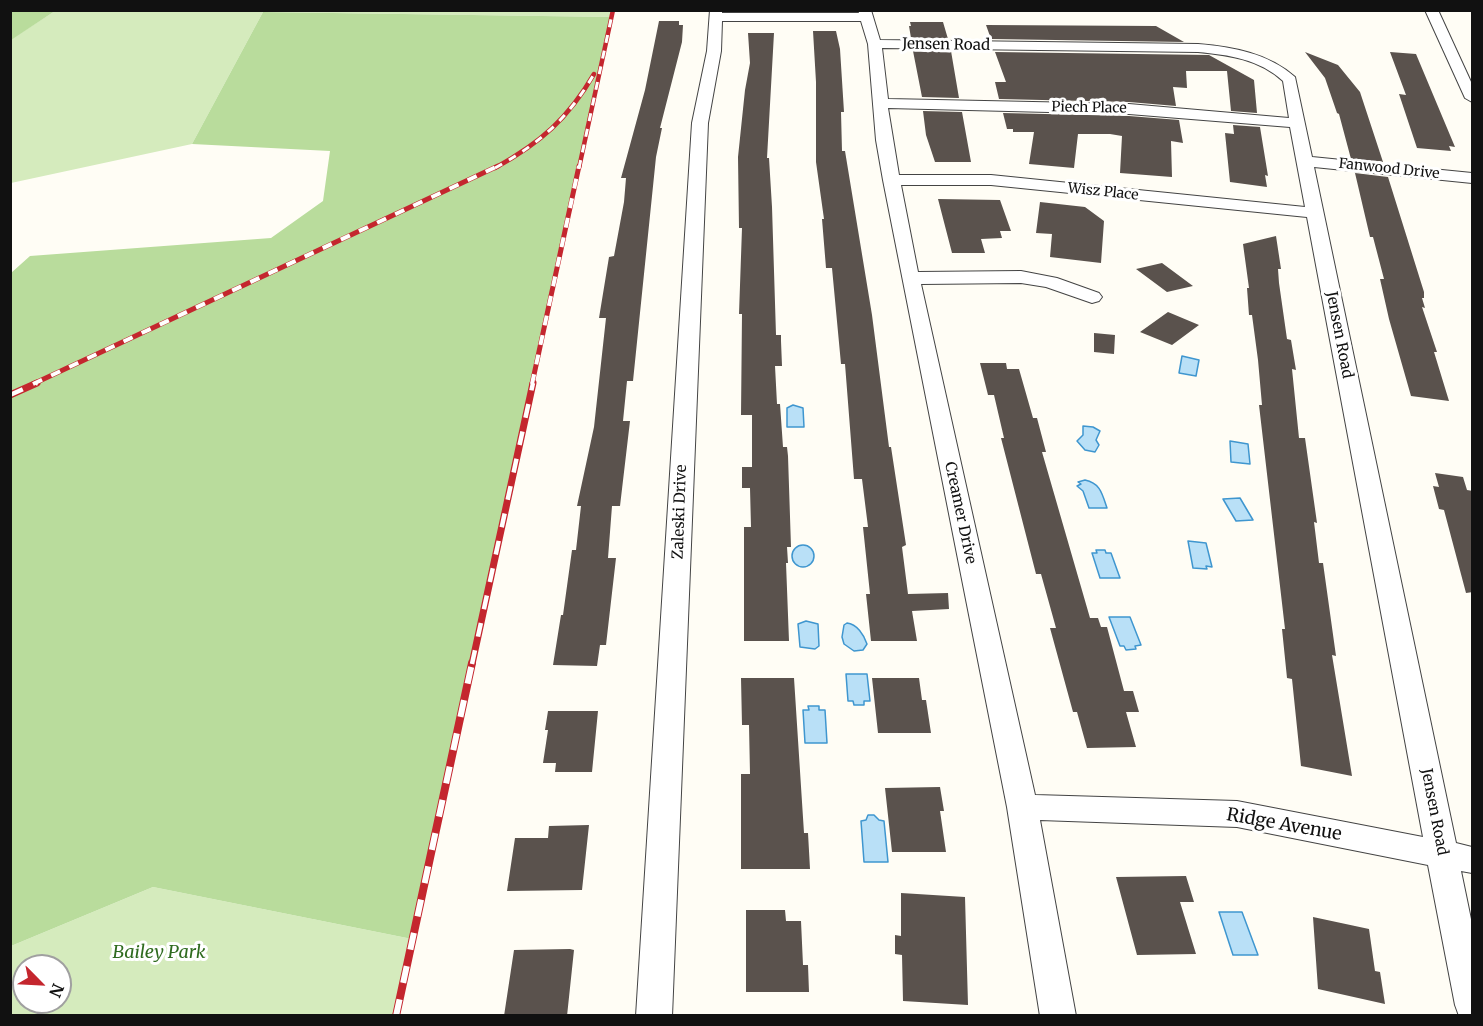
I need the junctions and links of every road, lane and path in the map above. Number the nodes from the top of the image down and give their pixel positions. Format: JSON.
{"nodes":[{"id":1,"x":1431,"y":10,"type":"edge"},
{"id":2,"x":716,"y":14,"type":"edge"},
{"id":3,"x":865,"y":14,"type":"edge"},
{"id":4,"x":875,"y":44,"type":"junction"},
{"id":5,"x":1473,"y":98,"type":"edge"},
{"id":6,"x":880,"y":104,"type":"junction"},
{"id":7,"x":1297,"y":123,"type":"junction"},
{"id":8,"x":1306,"y":161,"type":"junction"},
{"id":9,"x":1473,"y":178,"type":"edge"},
{"id":10,"x":891,"y":180,"type":"junction"},
{"id":11,"x":1315,"y":213,"type":"junction"},
{"id":12,"x":910,"y":278,"type":"junction"},
{"id":13,"x":1092,"y":297,"type":"dead end"},
{"id":14,"x":1022,"y":807,"type":"junction"},
{"id":15,"x":1443,"y":855,"type":"junction"},
{"id":16,"x":1473,"y":860,"type":"edge"},
{"id":17,"x":1473,"y":1005,"type":"edge"},
{"id":18,"x":654,"y":1016,"type":"edge"},
{"id":19,"x":1058,"y":1016,"type":"edge"}],
"edges":[{"from":1,"to":5,"type":"street"},
{"from":2,"to":3,"type":"street"},
{"from":2,"to":18,"type":"street","name":"Zaleski Drive"},
{"from":3,"to":4,"type":"street","name":"Creamer Drive"},
{"from":4,"to":6,"type":"street","name":"Creamer Drive"},
{"from":4,"to":7,"type":"street","name":"Jensen Road"},
{"from":6,"to":7,"type":"street","name":"Piech Place"},
{"from":6,"to":10,"type":"street","name":"Creamer Drive"},
{"from":7,"to":8,"type":"street","name":"Jensen Road"},
{"from":8,"to":9,"type":"street","name":"Fanwood Drive"},
{"from":8,"to":11,"type":"street","name":"Jensen Road"},
{"from":10,"to":11,"type":"street","name":"Wisz Place"},
{"from":10,"to":12,"type":"street","name":"Creamer Drive"},
{"from":11,"to":15,"type":"street","name":"Jensen Road"},
{"from":12,"to":13,"type":"street"},
{"from":12,"to":14,"type":"street","name":"Creamer Drive"},
{"from":14,"to":15,"type":"street","name":"Ridge Avenue"},
{"from":14,"to":19,"type":"street","name":"Creamer Drive"},
{"from":15,"to":16,"type":"street","name":"Ridge Avenue"},
{"from":15,"to":17,"type":"street","name":"Jensen Road"}]}
